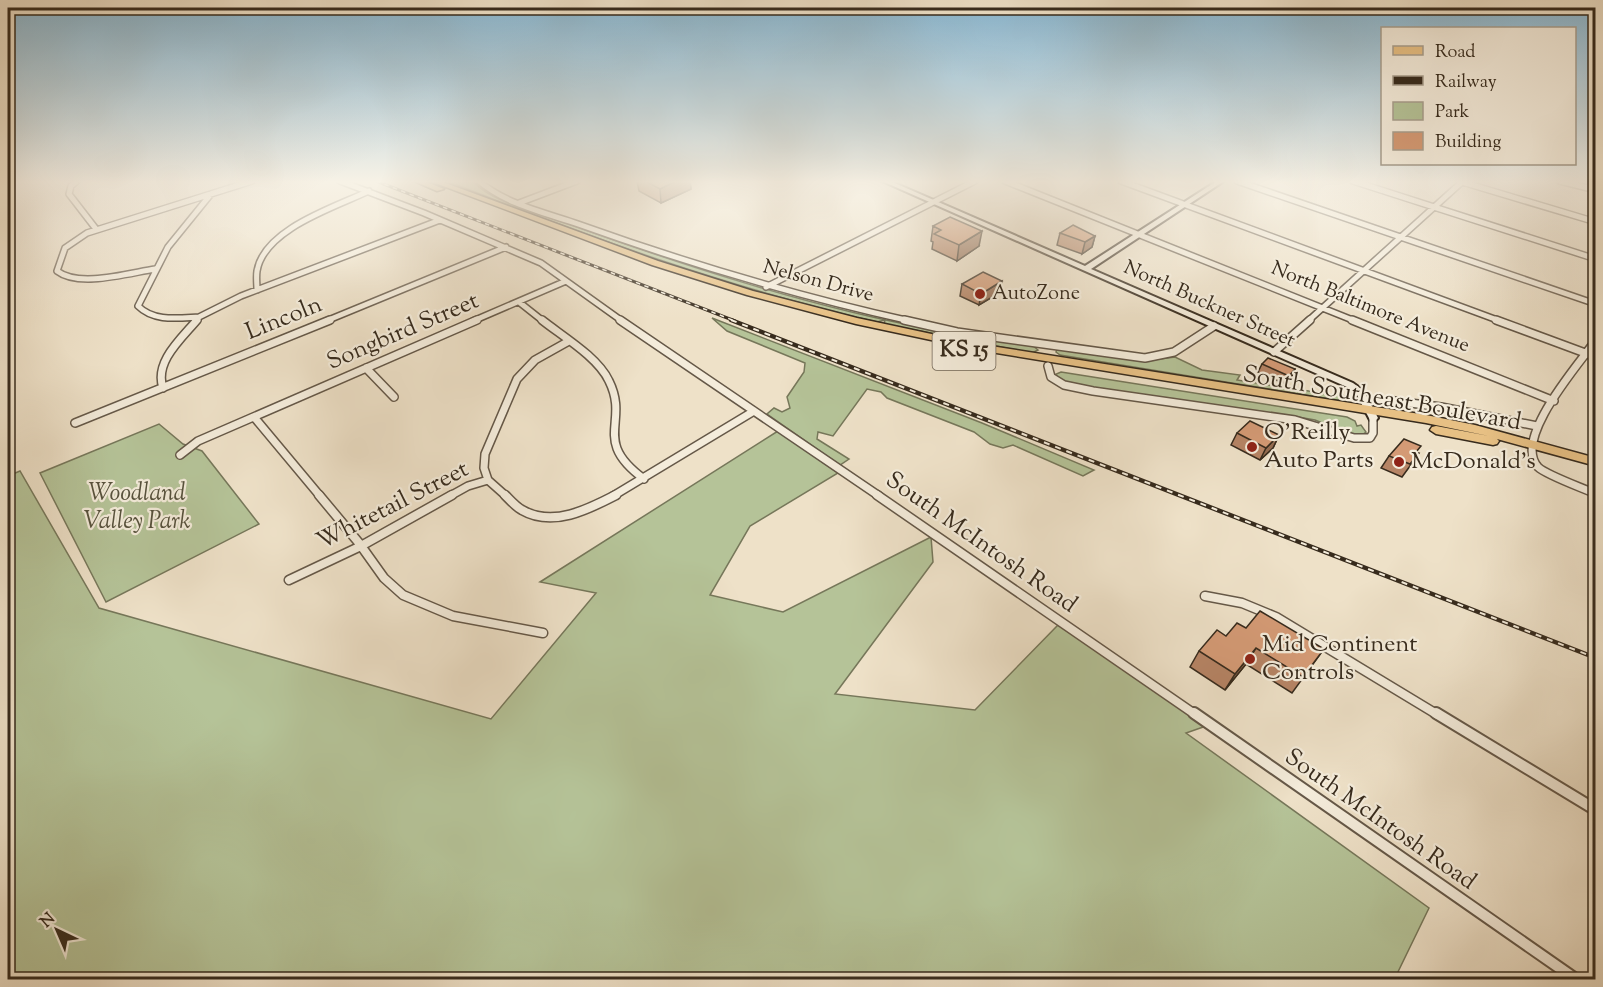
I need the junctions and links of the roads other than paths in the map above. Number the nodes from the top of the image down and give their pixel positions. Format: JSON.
{"nodes":[{"id":1,"x":102,"y":227,"type":"edge"},
{"id":2,"x":185,"y":227,"type":"edge"},
{"id":3,"x":293,"y":227,"type":"edge"},
{"id":4,"x":422,"y":227,"type":"edge"},
{"id":5,"x":457,"y":227,"type":"edge"},
{"id":6,"x":540,"y":227,"type":"edge"},
{"id":7,"x":558,"y":227,"type":"edge"},
{"id":8,"x":586,"y":227,"type":"edge"},
{"id":9,"x":883,"y":227,"type":"edge"},
{"id":10,"x":990,"y":227,"type":"edge"},
{"id":11,"x":1121,"y":227,"type":"edge"},
{"id":12,"x":1149,"y":227,"type":"edge"},
{"id":13,"x":1248,"y":227,"type":"edge"},
{"id":14,"x":1372,"y":227,"type":"edge"},
{"id":15,"x":1412,"y":227,"type":"edge"},
{"id":16,"x":1496,"y":227,"type":"edge"},
{"id":17,"x":96,"y":229,"type":"joint"},
{"id":18,"x":1138,"y":234,"type":"junction"},
{"id":19,"x":1401,"y":237,"type":"junction"},
{"id":20,"x":506,"y":247,"type":"junction"},
{"id":21,"x":1596,"y":259,"type":"edge"},
{"id":22,"x":155,"y":269,"type":"junction"},
{"id":23,"x":1085,"y":269,"type":"junction"},
{"id":24,"x":1364,"y":270,"type":"junction"},
{"id":25,"x":566,"y":281,"type":"junction"},
{"id":26,"x":766,"y":286,"type":"junction"},
{"id":27,"x":257,"y":290,"type":"junction"},
{"id":28,"x":519,"y":302,"type":"junction"},
{"id":29,"x":1596,"y":304,"type":"edge"},
{"id":30,"x":1323,"y":308,"type":"junction"},
{"id":31,"x":199,"y":317,"type":"junction"},
{"id":32,"x":1214,"y":326,"type":"junction"},
{"id":33,"x":1596,"y":340,"type":"edge"},
{"id":34,"x":569,"y":341,"type":"junction"},
{"id":35,"x":1048,"y":345,"type":"junction"},
{"id":36,"x":1274,"y":352,"type":"junction"},
{"id":37,"x":1586,"y":353,"type":"junction"},
{"id":38,"x":1596,"y":357,"type":"edge"},
{"id":39,"x":1048,"y":362,"type":"junction"},
{"id":40,"x":366,"y":368,"type":"junction"},
{"id":41,"x":163,"y":388,"type":"junction"},
{"id":42,"x":394,"y":397,"type":"dead end"},
{"id":43,"x":1388,"y":400,"type":"dead end"},
{"id":44,"x":1554,"y":401,"type":"junction"},
{"id":45,"x":754,"y":411,"type":"junction"},
{"id":46,"x":1372,"y":414,"type":"junction"},
{"id":47,"x":254,"y":417,"type":"junction"},
{"id":48,"x":75,"y":423,"type":"dead end"},
{"id":49,"x":1537,"y":426,"type":"junction"},
{"id":50,"x":1530,"y":445,"type":"junction"},
{"id":51,"x":180,"y":455,"type":"dead end"},
{"id":52,"x":1596,"y":462,"type":"edge"},
{"id":53,"x":644,"y":479,"type":"junction"},
{"id":54,"x":488,"y":480,"type":"junction"},
{"id":55,"x":1596,"y":494,"type":"edge"},
{"id":56,"x":361,"y":546,"type":"junction"},
{"id":57,"x":289,"y":580,"type":"dead end"},
{"id":58,"x":1205,"y":596,"type":"dead end"},
{"id":59,"x":543,"y":633,"type":"dead end"},
{"id":60,"x":1596,"y":810,"type":"edge"},
{"id":61,"x":1577,"y":980,"type":"edge"}],
"edges":[{"from":1,"to":17,"type":"street"},
{"from":2,"to":22,"type":"street"},
{"from":3,"to":27,"type":"street"},
{"from":4,"to":27,"type":"street"},
{"from":5,"to":20,"type":"street","name":"South McIntosh Road"},
{"from":6,"to":39,"type":"main road","number":"KS 15"},
{"from":7,"to":39,"type":"main road","name":"South Southeast Boulevard","number":"KS 15"},
{"from":8,"to":26,"type":"street","name":"Nelson Drive"},
{"from":9,"to":26,"type":"street"},
{"from":10,"to":23,"type":"main road","name":"North Buckner Street"},
{"from":11,"to":18,"type":"street","name":"North Baltimore Avenue"},
{"from":12,"to":18,"type":"main road"},
{"from":13,"to":24,"type":"street"},
{"from":14,"to":19,"type":"street"},
{"from":15,"to":19,"type":"street"},
{"from":16,"to":21,"type":"street"},
{"from":17,"to":22,"type":"street"},
{"from":18,"to":23,"type":"main road"},
{"from":18,"to":30,"type":"street","name":"North Baltimore Avenue"},
{"from":19,"to":24,"type":"street"},
{"from":19,"to":29,"type":"street"},
{"from":20,"to":25,"type":"street","name":"South McIntosh Road"},
{"from":20,"to":41,"type":"street","name":"Lincoln"},
{"from":22,"to":31,"type":"street"},
{"from":23,"to":32,"type":"main road","name":"North Buckner Street"},
{"from":24,"to":30,"type":"street"},
{"from":24,"to":37,"type":"street"},
{"from":25,"to":28,"type":"street","name":"Songbird Street"},
{"from":25,"to":45,"type":"street","name":"South McIntosh Road"},
{"from":26,"to":35,"type":"street","name":"Nelson Drive"},
{"from":27,"to":31,"type":"street"},
{"from":28,"to":34,"type":"street"},
{"from":28,"to":40,"type":"street","name":"Songbird Street"},
{"from":30,"to":36,"type":"street"},
{"from":30,"to":44,"type":"street","name":"North Baltimore Avenue"},
{"from":31,"to":41,"type":"street"},
{"from":32,"to":35,"type":"street","name":"Nelson Drive"},
{"from":32,"to":36,"type":"main road","name":"North Buckner Street"},
{"from":33,"to":37,"type":"street"},
{"from":34,"to":53,"type":"street"},
{"from":34,"to":54,"type":"street","name":"Whitetail Street"},
{"from":35,"to":39,"type":"street"},
{"from":36,"to":46,"type":"main road","name":"North Buckner Street"},
{"from":37,"to":38,"type":"street"},
{"from":37,"to":44,"type":"street"},
{"from":39,"to":46,"type":"main road","name":"South Southeast Boulevard","number":"KS 15"},
{"from":39,"to":46,"type":"main road","name":"South Southeast Boulevard","number":"KS 15"},
{"from":39,"to":46,"type":"street"},
{"from":40,"to":42,"type":"street"},
{"from":40,"to":47,"type":"street","name":"Songbird Street"},
{"from":41,"to":48,"type":"street","name":"Lincoln"},
{"from":43,"to":49,"type":"street"},
{"from":44,"to":49,"type":"street"},
{"from":45,"to":53,"type":"street"},
{"from":45,"to":61,"type":"street","name":"South McIntosh Road"},
{"from":46,"to":50,"type":"main road","name":"South Southeast Boulevard","number":"KS 15"},
{"from":47,"to":51,"type":"street","name":"Songbird Street"},
{"from":47,"to":56,"type":"street"},
{"from":49,"to":50,"type":"street"},
{"from":50,"to":52,"type":"main road","number":"KS 15"},
{"from":50,"to":55,"type":"street"},
{"from":53,"to":54,"type":"street"},
{"from":54,"to":56,"type":"street","name":"Whitetail Street"},
{"from":56,"to":57,"type":"street","name":"Whitetail Street"},
{"from":56,"to":59,"type":"street"},
{"from":58,"to":60,"type":"street"}]}
